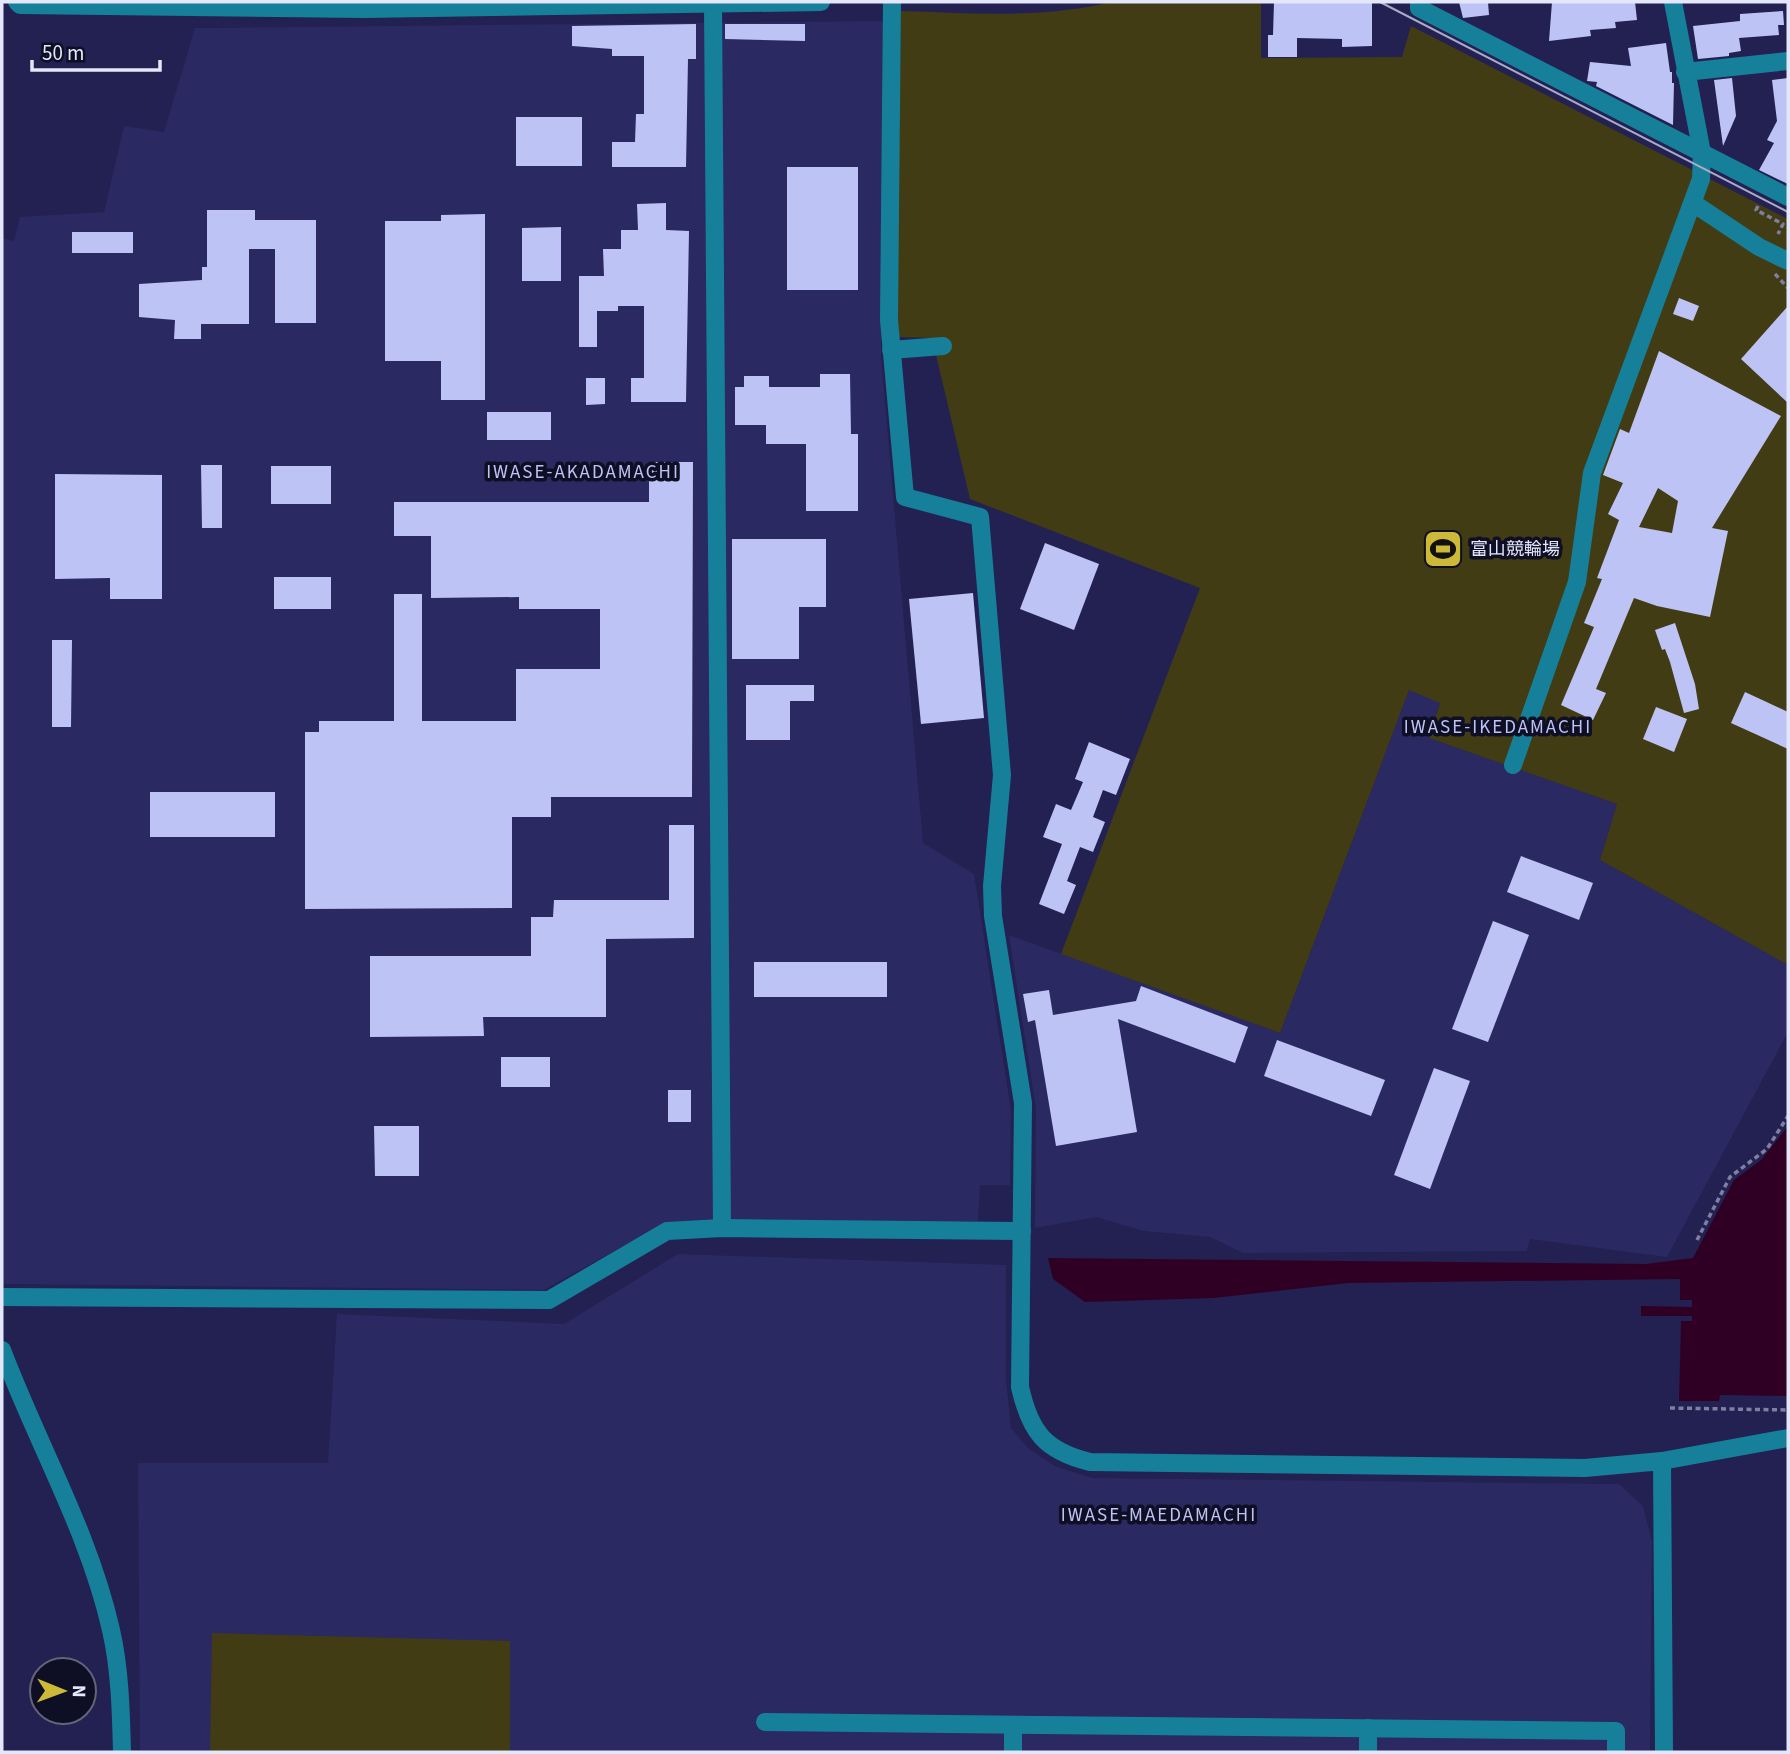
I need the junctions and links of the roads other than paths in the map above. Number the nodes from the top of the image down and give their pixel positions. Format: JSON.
{"nodes":[{"id":1,"x":17,"y":2,"type":"edge"},
{"id":2,"x":821,"y":2,"type":"edge"},
{"id":3,"x":892,"y":2,"type":"edge"},
{"id":4,"x":1419,"y":2,"type":"edge"},
{"id":5,"x":1673,"y":2,"type":"edge"},
{"id":6,"x":364,"y":5,"type":"edge"},
{"id":7,"x":713,"y":5,"type":"junction"},
{"id":8,"x":1788,"y":61,"type":"edge"},
{"id":9,"x":1685,"y":72,"type":"junction"},
{"id":10,"x":1702,"y":153,"type":"junction"},
{"id":11,"x":1788,"y":197,"type":"edge"},
{"id":12,"x":1693,"y":204,"type":"junction"},
{"id":13,"x":1788,"y":261,"type":"edge"},
{"id":14,"x":943,"y":346,"type":"dead end"},
{"id":15,"x":891,"y":350,"type":"junction"},
{"id":16,"x":1513,"y":765,"type":"dead end"},
{"id":17,"x":722,"y":1228,"type":"junction"},
{"id":18,"x":1022,"y":1231,"type":"junction"},
{"id":19,"x":2,"y":1297,"type":"edge"},
{"id":20,"x":2,"y":1350,"type":"edge"},
{"id":21,"x":1788,"y":1438,"type":"edge"},
{"id":22,"x":1662,"y":1461,"type":"junction"},
{"id":23,"x":765,"y":1722,"type":"dead end"},
{"id":24,"x":1013,"y":1727,"type":"junction"},
{"id":25,"x":1368,"y":1728,"type":"junction"},
{"id":26,"x":122,"y":1752,"type":"edge"},
{"id":27,"x":1013,"y":1752,"type":"edge"},
{"id":28,"x":1368,"y":1752,"type":"edge"},
{"id":29,"x":1616,"y":1752,"type":"edge"},
{"id":30,"x":1664,"y":1752,"type":"edge"}],
"edges":[{"from":1,"to":6,"type":"street"},
{"from":2,"to":7,"type":"street"},
{"from":3,"to":15,"type":"street"},
{"from":4,"to":10,"type":"street"},
{"from":5,"to":9,"type":"street"},
{"from":6,"to":7,"type":"street"},
{"from":7,"to":17,"type":"street"},
{"from":8,"to":9,"type":"street"},
{"from":9,"to":10,"type":"street"},
{"from":10,"to":11,"type":"street"},
{"from":10,"to":12,"type":"street"},
{"from":12,"to":13,"type":"street"},
{"from":12,"to":16,"type":"street"},
{"from":14,"to":15,"type":"street"},
{"from":15,"to":18,"type":"street"},
{"from":17,"to":18,"type":"street"},
{"from":17,"to":19,"type":"street"},
{"from":18,"to":22,"type":"street"},
{"from":20,"to":26,"type":"street"},
{"from":21,"to":22,"type":"street"},
{"from":22,"to":30,"type":"street"},
{"from":23,"to":24,"type":"street"},
{"from":24,"to":25,"type":"street"},
{"from":24,"to":27,"type":"street"},
{"from":25,"to":28,"type":"street"},
{"from":25,"to":29,"type":"street"}]}
